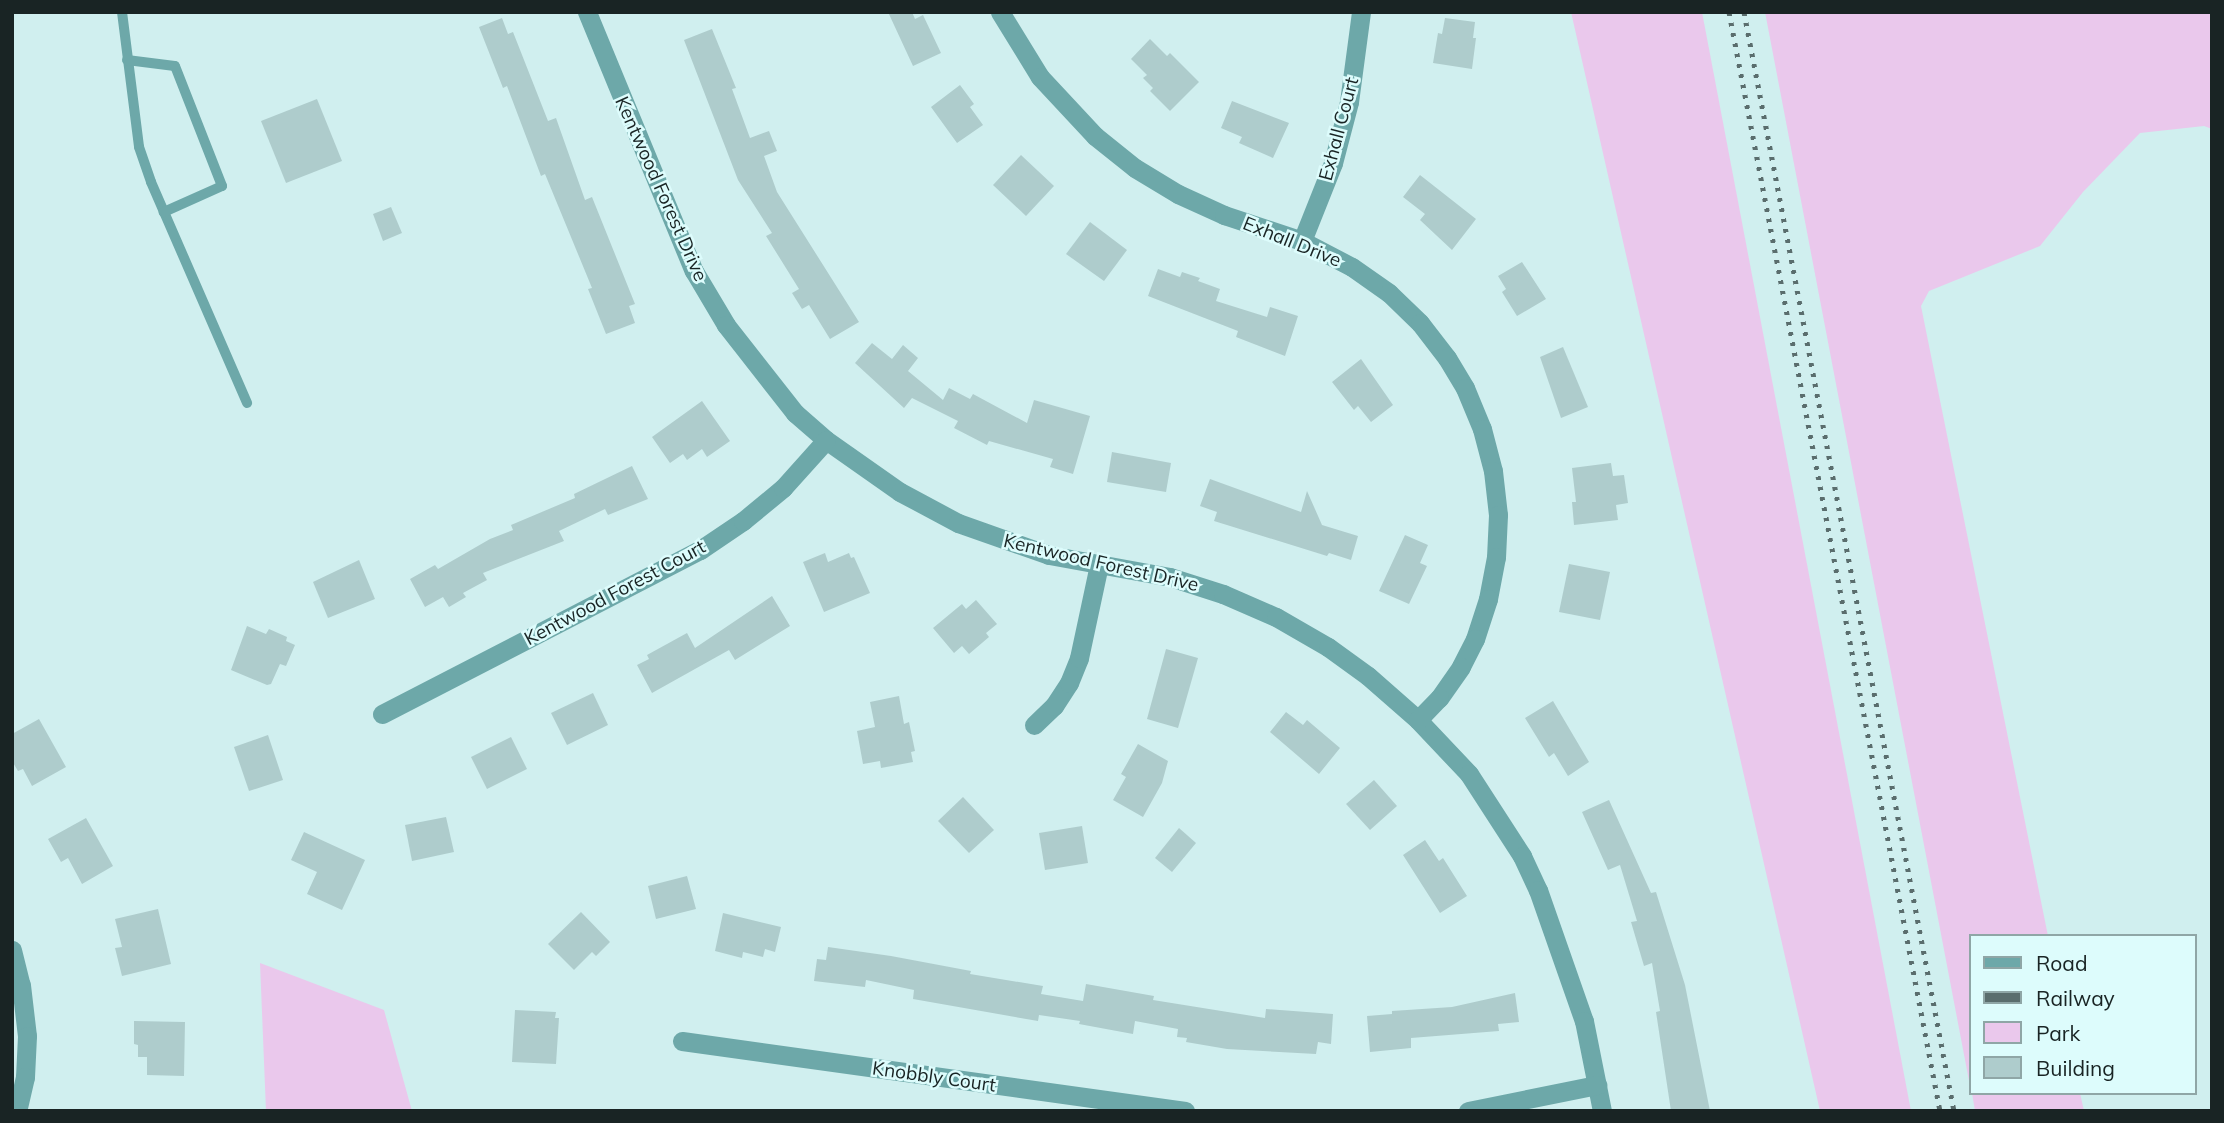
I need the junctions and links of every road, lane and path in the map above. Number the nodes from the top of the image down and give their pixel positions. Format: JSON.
{"nodes":[{"id":1,"x":122,"y":12,"type":"edge"},
{"id":2,"x":587,"y":12,"type":"edge"},
{"id":3,"x":1000,"y":12,"type":"edge"},
{"id":4,"x":1361,"y":12,"type":"edge"},
{"id":5,"x":127,"y":60,"type":"junction"},
{"id":6,"x":164,"y":212,"type":"junction"},
{"id":7,"x":1302,"y":242,"type":"junction"},
{"id":8,"x":247,"y":403,"type":"dead end"},
{"id":9,"x":826,"y":440,"type":"junction"},
{"id":10,"x":1099,"y":565,"type":"junction"},
{"id":11,"x":382,"y":714,"type":"dead end"},
{"id":12,"x":1418,"y":720,"type":"junction"},
{"id":13,"x":1034,"y":724,"type":"dead end"},
{"id":14,"x":12,"y":950,"type":"edge"},
{"id":15,"x":682,"y":1041,"type":"dead end"},
{"id":16,"x":1597,"y":1085,"type":"junction"},
{"id":17,"x":17,"y":1111,"type":"edge"},
{"id":18,"x":1185,"y":1111,"type":"edge"},
{"id":19,"x":1468,"y":1111,"type":"edge"},
{"id":20,"x":1602,"y":1111,"type":"edge"}],
"edges":[{"from":1,"to":5,"type":"lane"},
{"from":2,"to":9,"type":"street","name":"Kentwood Forest Drive"},
{"from":3,"to":7,"type":"street","name":"Exhall Drive"},
{"from":4,"to":7,"type":"street","name":"Exhall Court"},
{"from":5,"to":6,"type":"lane"},
{"from":5,"to":6,"type":"lane"},
{"from":6,"to":8,"type":"lane"},
{"from":7,"to":12,"type":"street","name":"Exhall Drive"},
{"from":9,"to":10,"type":"street","name":"Kentwood Forest Drive"},
{"from":9,"to":11,"type":"street","name":"Kentwood Forest Court"},
{"from":10,"to":12,"type":"street","name":"Kentwood Forest Drive"},
{"from":10,"to":13,"type":"street"},
{"from":12,"to":16,"type":"street","name":"Kentwood Forest Drive"},
{"from":14,"to":17,"type":"street"},
{"from":15,"to":18,"type":"street","name":"Knobbly Court"},
{"from":16,"to":19,"type":"street"},
{"from":16,"to":20,"type":"street","name":"Kentwood Forest Drive"}]}
